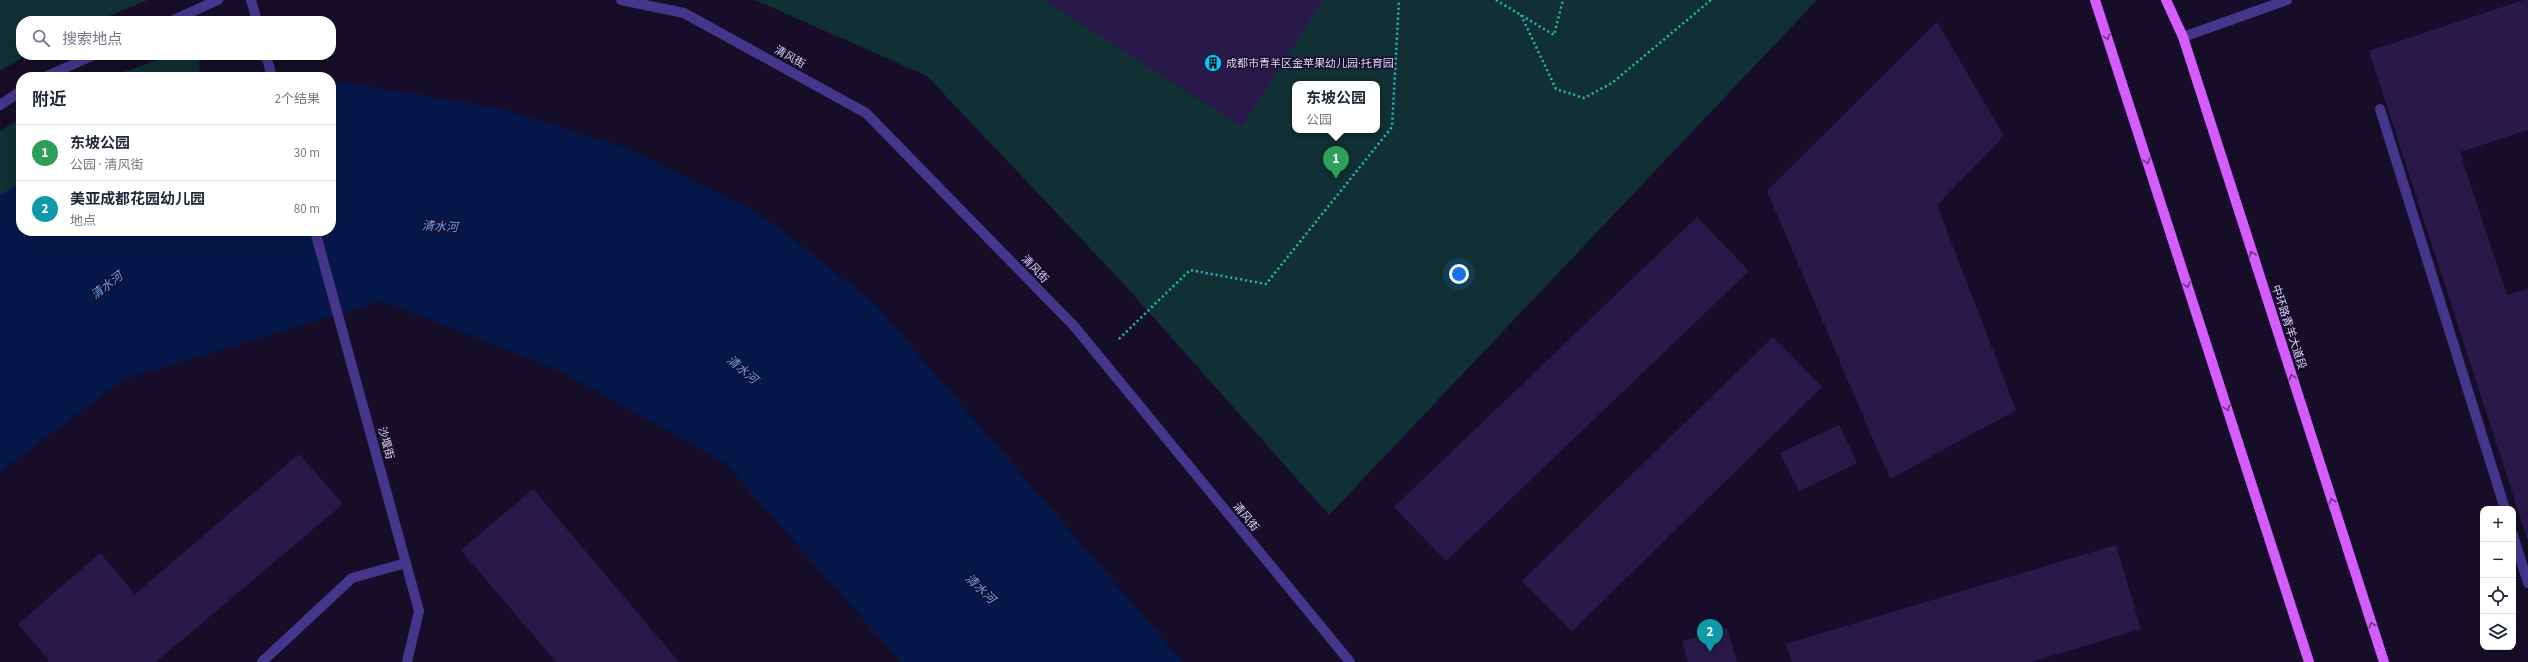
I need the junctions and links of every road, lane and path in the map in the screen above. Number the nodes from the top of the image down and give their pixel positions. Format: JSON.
{"nodes":[{"id":1,"x":218,"y":0,"type":"edge"},
{"id":2,"x":252,"y":0,"type":"edge"},
{"id":3,"x":621,"y":0,"type":"edge"},
{"id":4,"x":1399,"y":0,"type":"edge"},
{"id":5,"x":1496,"y":0,"type":"edge"},
{"id":6,"x":1563,"y":0,"type":"edge"},
{"id":7,"x":1711,"y":0,"type":"edge"},
{"id":8,"x":2095,"y":0,"type":"edge"},
{"id":9,"x":2166,"y":0,"type":"edge"},
{"id":10,"x":2288,"y":0,"type":"edge"},
{"id":11,"x":182,"y":16,"type":"edge"},
{"id":12,"x":256,"y":16,"type":"edge"},
{"id":13,"x":1522,"y":16,"type":"junction"},
{"id":14,"x":2182,"y":37,"type":"junction"},
{"id":15,"x":83,"y":60,"type":"edge"},
{"id":16,"x":267,"y":60,"type":"edge"},
{"id":17,"x":56,"y":72,"type":"edge"},
{"id":18,"x":271,"y":72,"type":"edge"},
{"id":19,"x":16,"y":94,"type":"edge"},
{"id":20,"x":0,"y":105,"type":"edge"},
{"id":21,"x":2380,"y":109,"type":"dead end"},
{"id":22,"x":316,"y":236,"type":"edge"},
{"id":23,"x":1099,"y":358,"type":"junction"},
{"id":24,"x":2504,"y":506,"type":"edge"},
{"id":25,"x":2515,"y":542,"type":"edge"},
{"id":26,"x":406,"y":563,"type":"junction"},
{"id":27,"x":2528,"y":583,"type":"edge"},
{"id":28,"x":262,"y":662,"type":"edge"},
{"id":29,"x":407,"y":662,"type":"edge"},
{"id":30,"x":1350,"y":662,"type":"edge"},
{"id":31,"x":2309,"y":662,"type":"edge"},
{"id":32,"x":2384,"y":662,"type":"edge"}],
"edges":[{"from":1,"to":11,"type":"street"},
{"from":2,"to":12,"type":"street"},
{"from":3,"to":23,"type":"street","name":"清风街"},
{"from":4,"to":23,"type":"path"},
{"from":5,"to":13,"type":"path"},
{"from":6,"to":13,"type":"path"},
{"from":7,"to":13,"type":"path"},
{"from":8,"to":31,"type":"main road","one_way":true},
{"from":9,"to":14,"type":"main road","name":"中环路青羊大道段"},
{"from":10,"to":14,"type":"street"},
{"from":32,"to":14,"type":"main road","name":"中环路青羊大道段","one_way":true},
{"from":15,"to":17,"type":"street"},
{"from":16,"to":18,"type":"street"},
{"from":19,"to":20,"type":"street"},
{"from":21,"to":24,"type":"street"},
{"from":22,"to":26,"type":"street","name":"沙堰街"},
{"from":23,"to":30,"type":"street","name":"清风街"},
{"from":25,"to":27,"type":"street"},
{"from":26,"to":28,"type":"street"},
{"from":26,"to":29,"type":"street","name":"沙堰街"}]}
